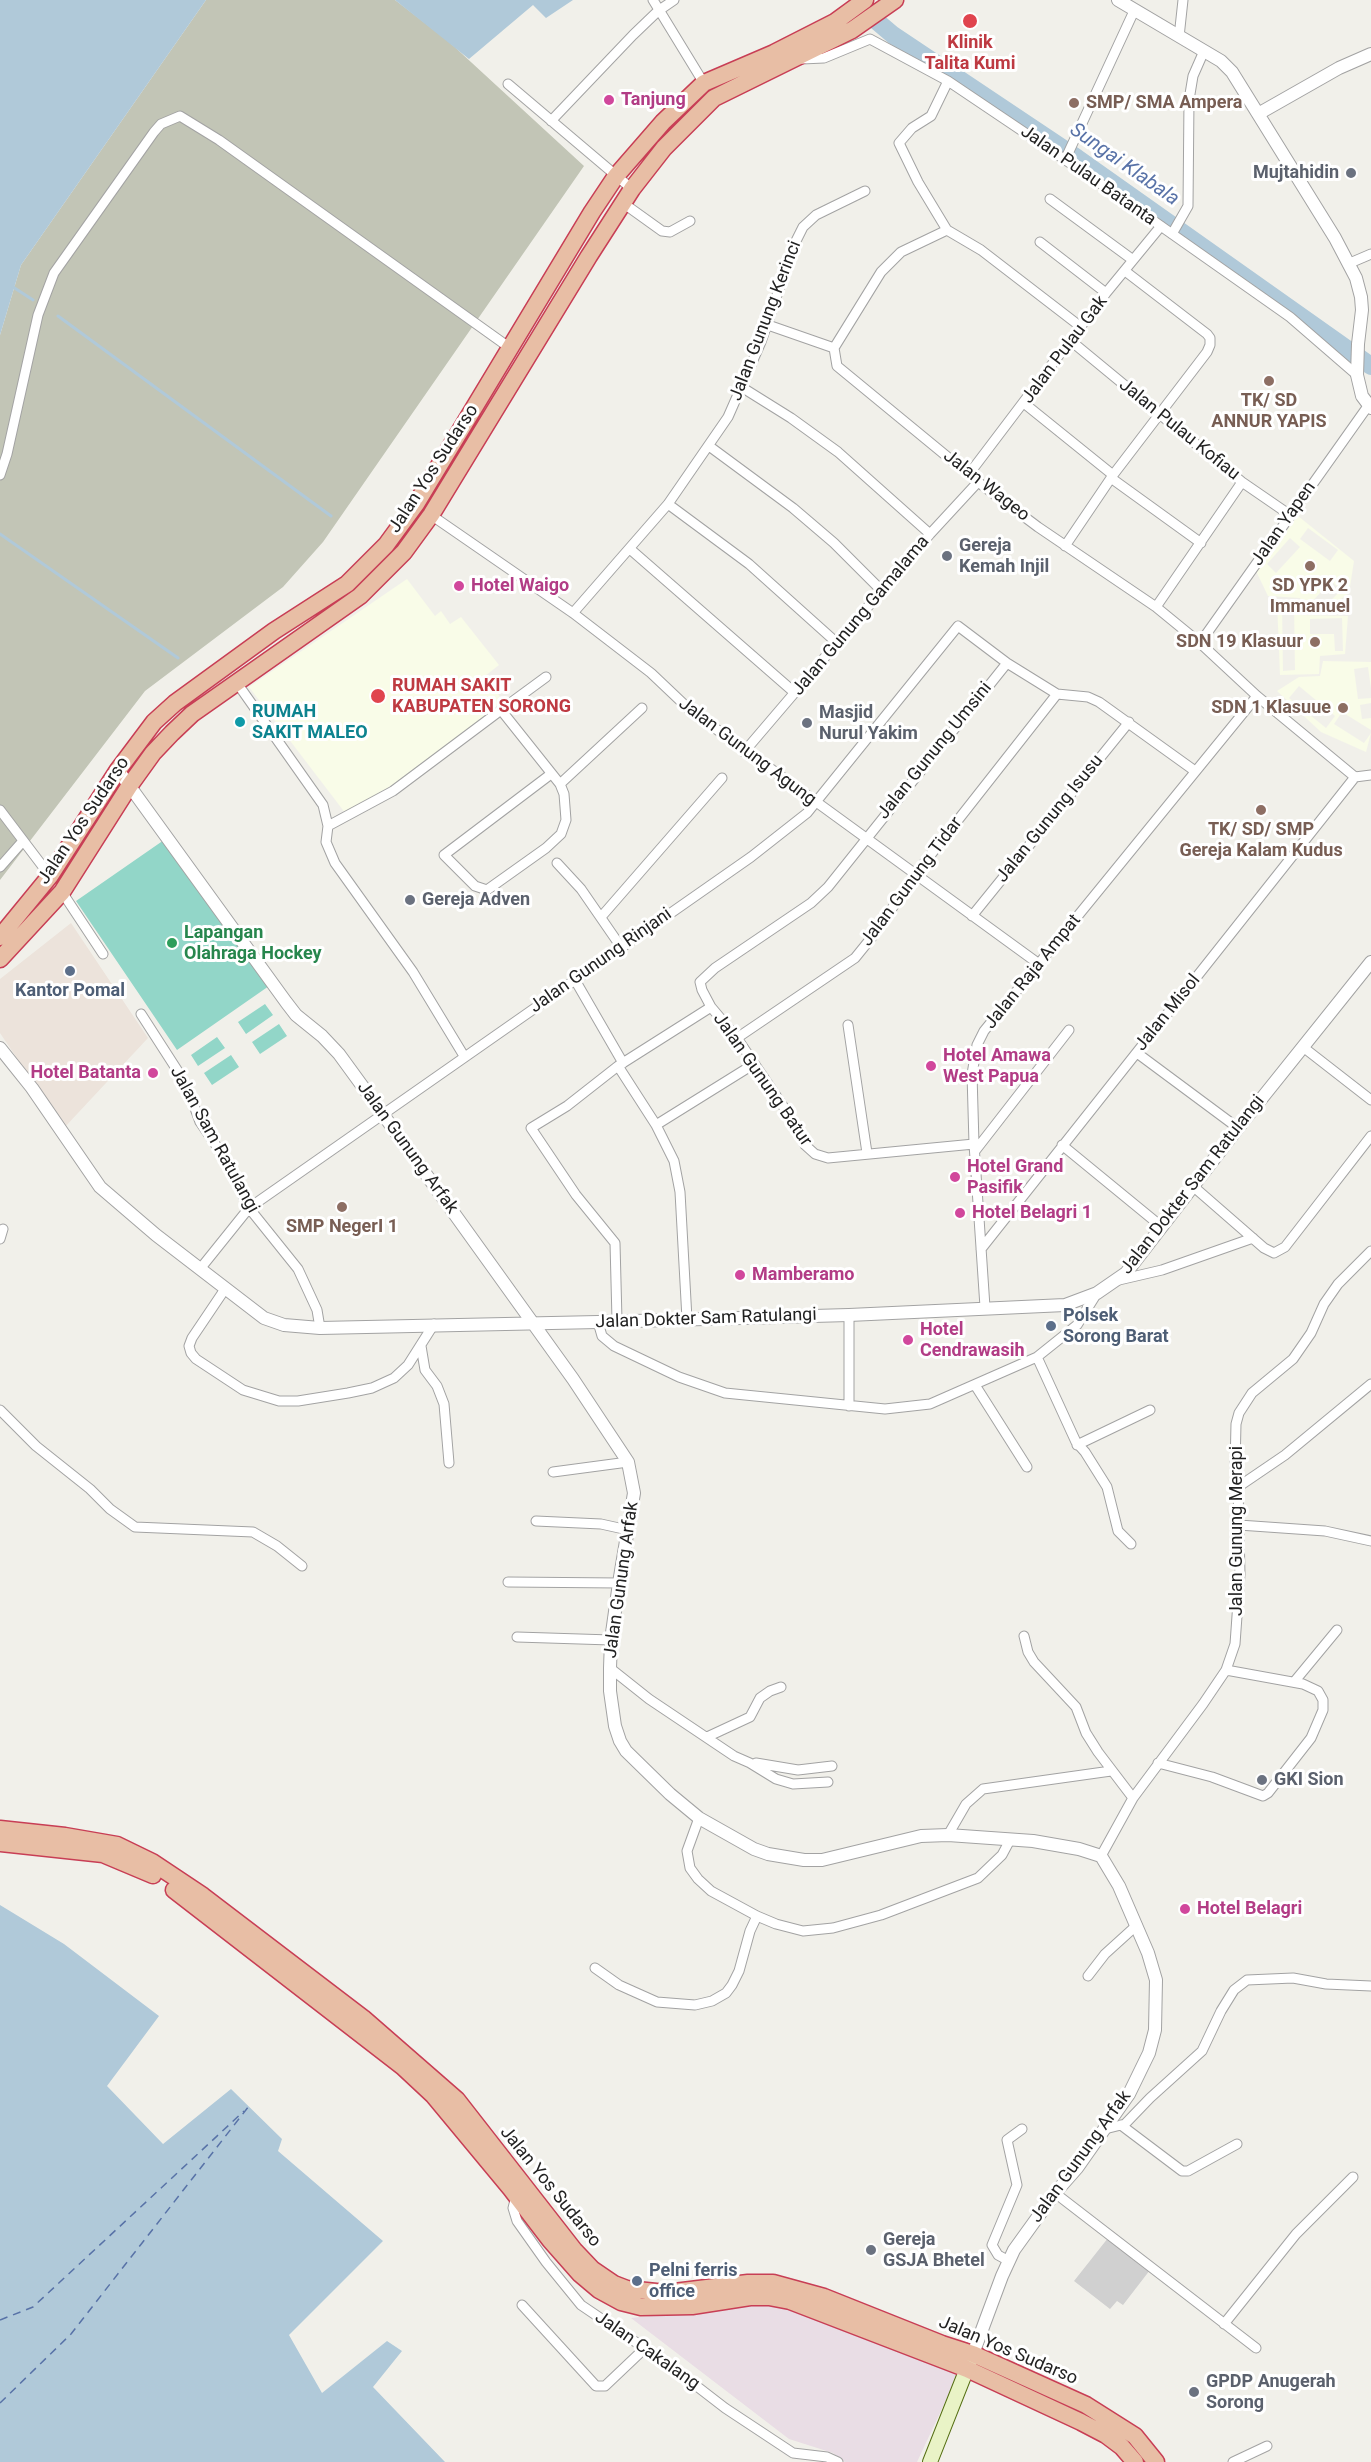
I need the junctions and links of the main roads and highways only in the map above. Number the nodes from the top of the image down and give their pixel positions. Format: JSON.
{"nodes":[{"id":1,"x":893,"y":2,"type":"edge"},
{"id":2,"x":860,"y":11,"type":"edge"},
{"id":3,"x":347,"y":584,"type":"junction"},
{"id":4,"x":360,"y":596,"type":"junction"},
{"id":5,"x":0,"y":937,"type":"edge"},
{"id":6,"x":0,"y":959,"type":"edge"},
{"id":7,"x":0,"y":1829,"type":"edge"},
{"id":8,"x":0,"y":1842,"type":"edge"},
{"id":9,"x":123,"y":1854,"type":"junction"},
{"id":10,"x":970,"y":2362,"type":"junction"},
{"id":11,"x":930,"y":2462,"type":"edge"},
{"id":12,"x":1135,"y":2462,"type":"edge"},
{"id":13,"x":1156,"y":2462,"type":"edge"}],
"edges":[{"from":1,"to":2,"type":"highway","name":"Jalan Yos Sudarso"},
{"from":2,"to":3,"type":"highway","name":"Jalan Yos Sudarso"},
{"from":2,"to":4,"type":"highway","name":"Jalan Yos Sudarso"},
{"from":3,"to":4,"type":"highway"},
{"from":3,"to":5,"type":"highway","name":"Jalan Yos Sudarso"},
{"from":4,"to":6,"type":"highway","name":"Jalan Yos Sudarso"},
{"from":7,"to":9,"type":"highway","name":"Jalan Yos Sudarso"},
{"from":8,"to":9,"type":"highway","name":"Jalan Yos Sudarso"},
{"from":9,"to":10,"type":"highway","name":"Jalan Yos Sudarso"},
{"from":10,"to":11,"type":"main road"},
{"from":10,"to":12,"type":"highway"},
{"from":10,"to":13,"type":"highway","name":"Jalan Yos Sudarso"}]}
